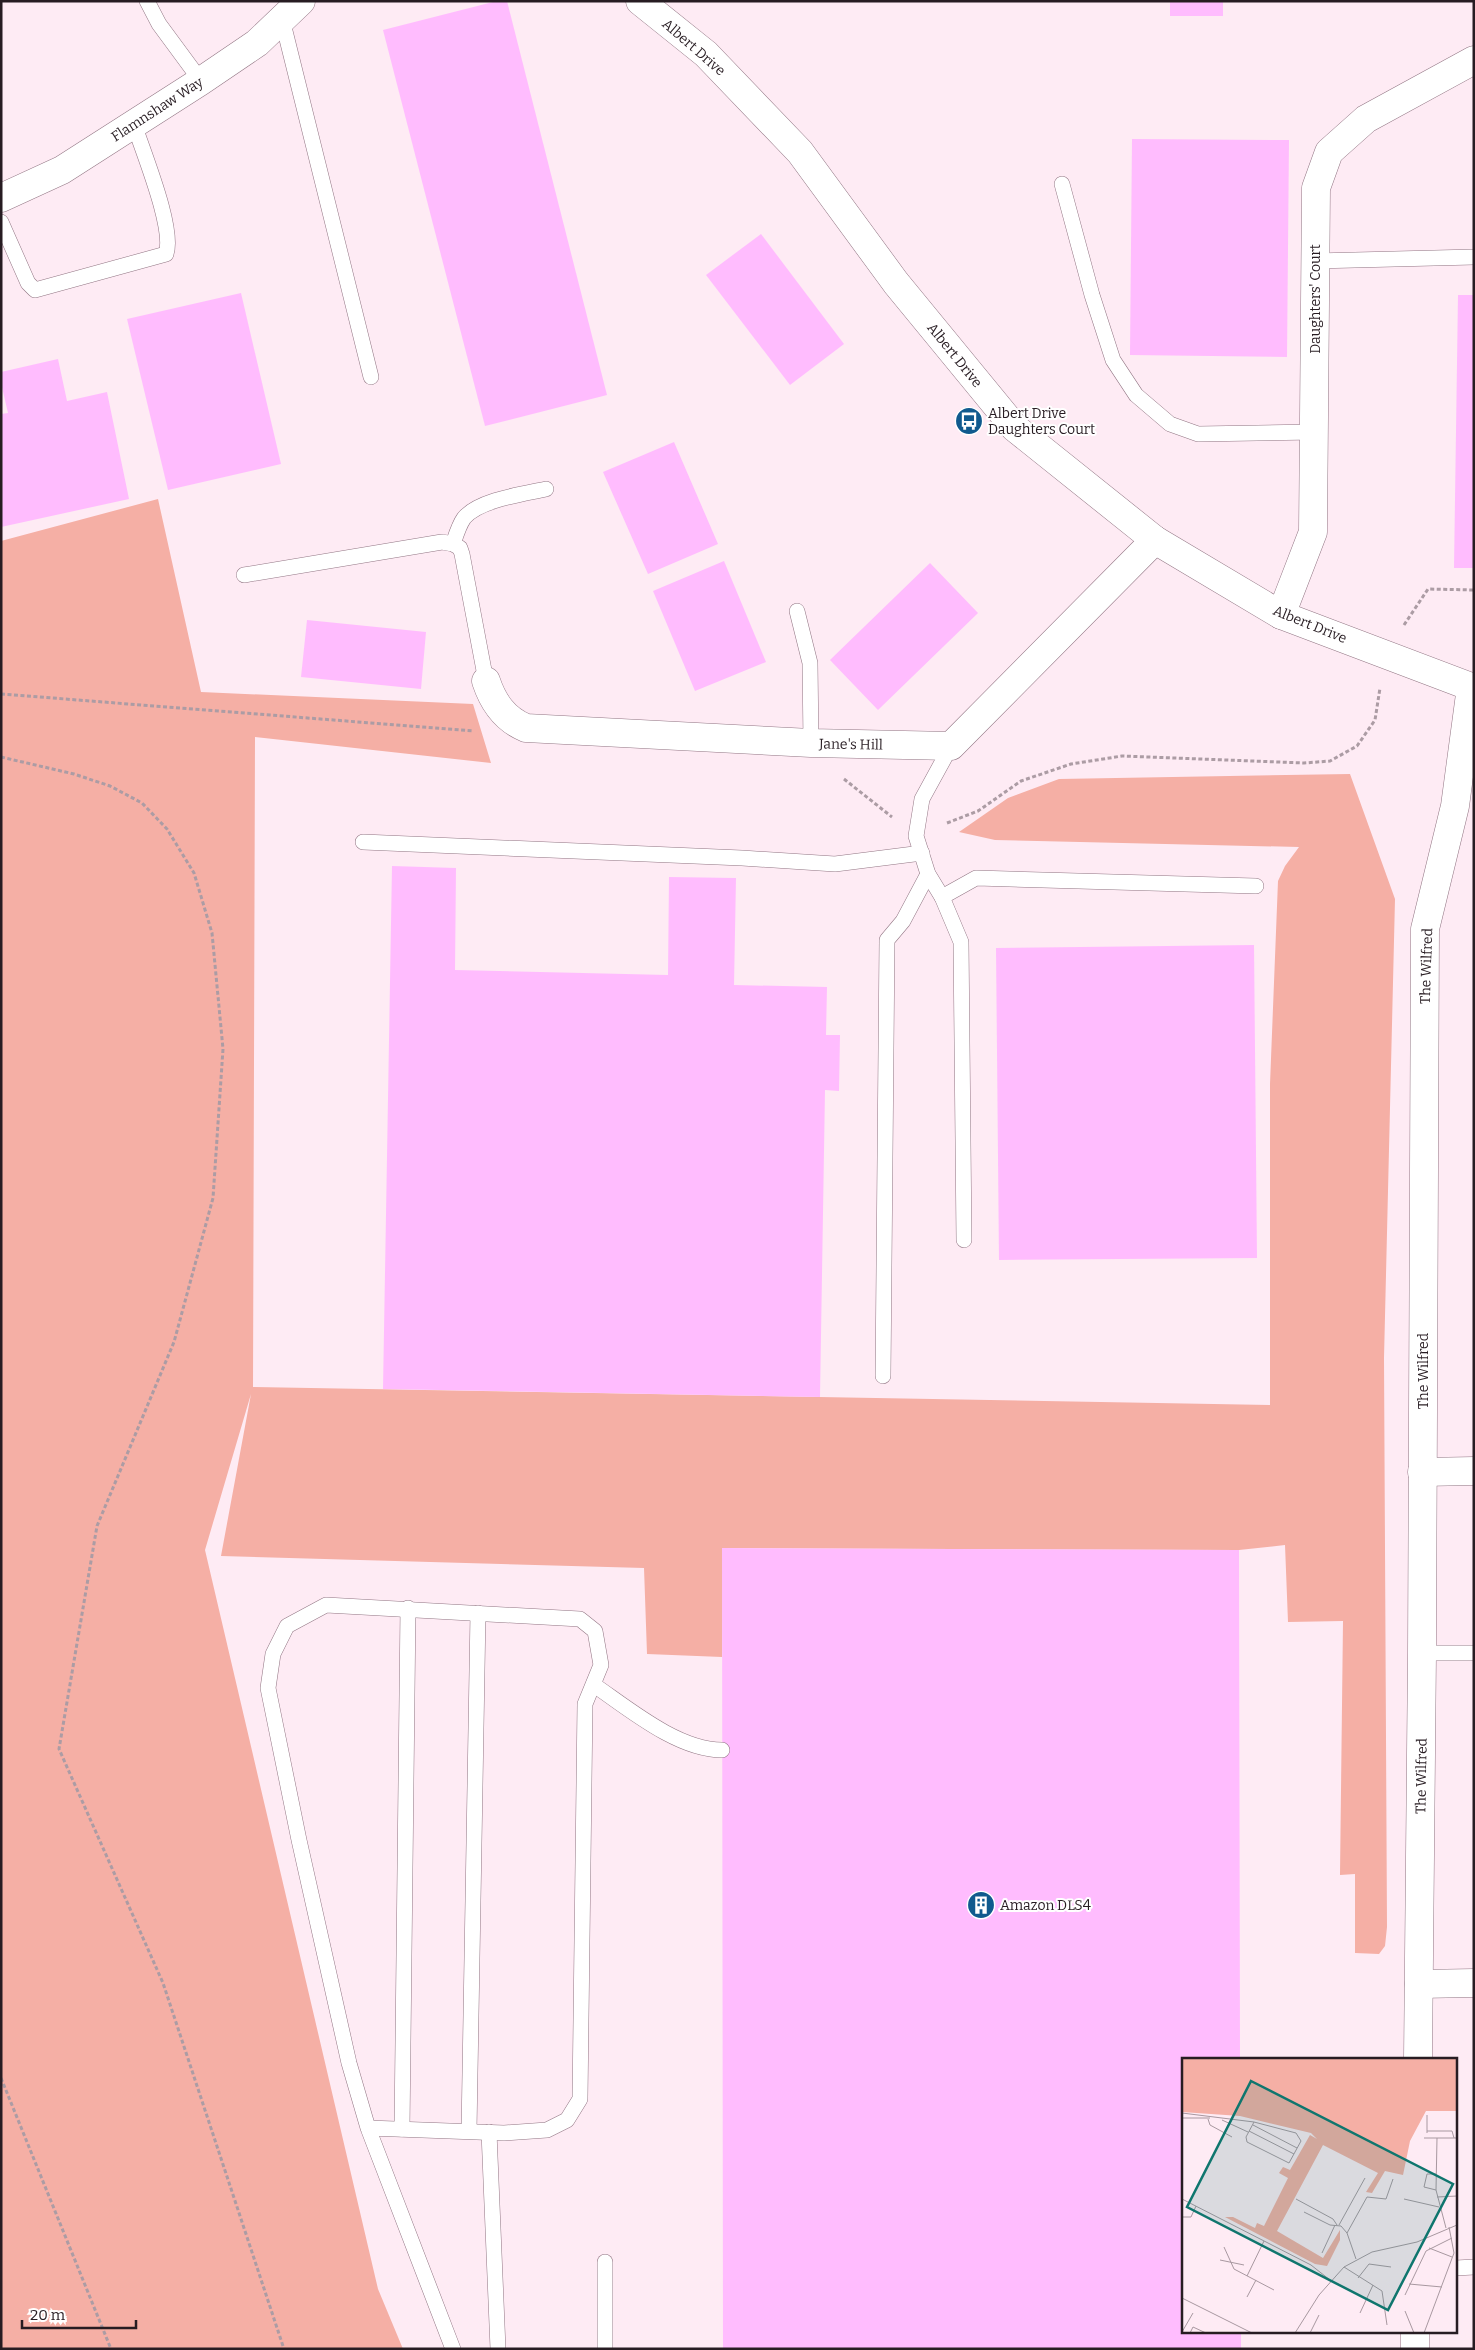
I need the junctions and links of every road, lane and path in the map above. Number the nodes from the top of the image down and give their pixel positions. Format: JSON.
{"nodes":[{"id":1,"x":147,"y":1,"type":"edge"},
{"id":2,"x":640,"y":1,"type":"edge"},
{"id":3,"x":292,"y":10,"type":"edge"},
{"id":4,"x":1474,"y":60,"type":"edge"},
{"id":5,"x":201,"y":81,"type":"junction"},
{"id":6,"x":134,"y":124,"type":"junction"},
{"id":7,"x":1062,"y":184,"type":"dead end"},
{"id":8,"x":1,"y":198,"type":"edge"},
{"id":9,"x":1,"y":222,"type":"edge"},
{"id":10,"x":1474,"y":257,"type":"edge"},
{"id":11,"x":1315,"y":261,"type":"junction"},
{"id":12,"x":371,"y":377,"type":"dead end"},
{"id":13,"x":1314,"y":432,"type":"junction"},
{"id":14,"x":546,"y":489,"type":"dead end"},
{"id":15,"x":1155,"y":540,"type":"junction"},
{"id":16,"x":453,"y":544,"type":"junction"},
{"id":17,"x":244,"y":575,"type":"dead end"},
{"id":18,"x":1474,"y":590,"type":"edge"},
{"id":19,"x":797,"y":610,"type":"dead end"},
{"id":20,"x":1280,"y":615,"type":"junction"},
{"id":21,"x":1385,"y":654,"type":"junction"},
{"id":22,"x":486,"y":681,"type":"joint"},
{"id":23,"x":1472,"y":687,"type":"edge"},
{"id":24,"x":1,"y":694,"type":"edge"},
{"id":25,"x":509,"y":720,"type":"junction"},
{"id":26,"x":811,"y":743,"type":"junction"},
{"id":27,"x":951,"y":746,"type":"junction"},
{"id":28,"x":1,"y":757,"type":"edge"},
{"id":29,"x":839,"y":775,"type":"dead end"},
{"id":30,"x":916,"y":836,"type":"junction"},
{"id":31,"x":363,"y":842,"type":"dead end"},
{"id":32,"x":922,"y":853,"type":"junction"},
{"id":33,"x":928,"y":874,"type":"junction"},
{"id":34,"x":1256,"y":886,"type":"dead end"},
{"id":35,"x":942,"y":897,"type":"junction"},
{"id":36,"x":964,"y":1240,"type":"dead end"},
{"id":37,"x":882,"y":1376,"type":"dead end"},
{"id":38,"x":1474,"y":1471,"type":"edge"},
{"id":39,"x":1422,"y":1472,"type":"junction"},
{"id":40,"x":408,"y":1608,"type":"junction"},
{"id":41,"x":478,"y":1613,"type":"junction"},
{"id":42,"x":1422,"y":1653,"type":"junction"},
{"id":43,"x":1474,"y":1653,"type":"edge"},
{"id":44,"x":594,"y":1685,"type":"junction"},
{"id":45,"x":722,"y":1750,"type":"dead end"},
{"id":46,"x":1474,"y":1983,"type":"edge"},
{"id":47,"x":1419,"y":1984,"type":"junction"},
{"id":48,"x":1418,"y":2058,"type":"edge"},
{"id":49,"x":1,"y":2078,"type":"edge"},
{"id":50,"x":368,"y":2128,"type":"junction"},
{"id":51,"x":402,"y":2129,"type":"junction"},
{"id":52,"x":469,"y":2131,"type":"junction"},
{"id":53,"x":489,"y":2132,"type":"junction"},
{"id":54,"x":606,"y":2262,"type":"dead end"},
{"id":55,"x":1474,"y":2267,"type":"edge"},
{"id":56,"x":1458,"y":2268,"type":"edge"},
{"id":57,"x":1415,"y":2332,"type":"edge"},
{"id":58,"x":111,"y":2349,"type":"edge"},
{"id":59,"x":284,"y":2349,"type":"edge"},
{"id":60,"x":453,"y":2349,"type":"edge"},
{"id":61,"x":498,"y":2349,"type":"edge"},
{"id":62,"x":605,"y":2349,"type":"edge"},
{"id":63,"x":1415,"y":2349,"type":"edge"}],
"edges":[{"from":1,"to":5,"type":"lane"},
{"from":2,"to":15,"type":"street","name":"Albert Drive"},
{"from":3,"to":5,"type":"street","name":"Flamnshaw Way"},
{"from":3,"to":12,"type":"lane"},
{"from":4,"to":11,"type":"street","name":"Daughters' Court"},
{"from":5,"to":6,"type":"street","name":"Flamnshaw Way"},
{"from":6,"to":8,"type":"street","name":"Flamnshaw Way"},
{"from":6,"to":9,"type":"lane"},
{"from":7,"to":13,"type":"lane"},
{"from":10,"to":11,"type":"lane"},
{"from":11,"to":13,"type":"street","name":"Daughters' Court"},
{"from":13,"to":20,"type":"street","name":"Daughters' Court"},
{"from":14,"to":16,"type":"lane"},
{"from":15,"to":20,"type":"street","name":"Albert Drive"},
{"from":15,"to":27,"type":"street"},
{"from":16,"to":17,"type":"lane"},
{"from":16,"to":22,"type":"lane"},
{"from":18,"to":21,"type":"path"},
{"from":19,"to":26,"type":"lane"},
{"from":20,"to":21,"type":"street","name":"Albert Drive"},
{"from":21,"to":23,"type":"street","name":"Albert Drive"},
{"from":21,"to":30,"type":"path"},
{"from":22,"to":25,"type":"street"},
{"from":23,"to":39,"type":"street","name":"The Wilfred"},
{"from":24,"to":25,"type":"path"},
{"from":25,"to":26,"type":"street","name":"Jane's Hill"},
{"from":26,"to":27,"type":"street","name":"Jane's Hill"},
{"from":27,"to":30,"type":"lane"},
{"from":28,"to":59,"type":"path"},
{"from":29,"to":30,"type":"path"},
{"from":30,"to":32,"type":"lane"},
{"from":31,"to":32,"type":"lane"},
{"from":32,"to":33,"type":"lane"},
{"from":33,"to":35,"type":"lane"},
{"from":33,"to":37,"type":"lane"},
{"from":34,"to":35,"type":"lane"},
{"from":35,"to":36,"type":"lane"},
{"from":38,"to":39,"type":"street"},
{"from":39,"to":42,"type":"street","name":"The Wilfred"},
{"from":40,"to":41,"type":"lane"},
{"from":40,"to":50,"type":"lane"},
{"from":40,"to":51,"type":"lane"},
{"from":41,"to":44,"type":"lane"},
{"from":41,"to":52,"type":"lane"},
{"from":42,"to":43,"type":"lane"},
{"from":42,"to":47,"type":"street","name":"The Wilfred"},
{"from":44,"to":45,"type":"lane"},
{"from":44,"to":53,"type":"lane"},
{"from":46,"to":47,"type":"street"},
{"from":47,"to":48,"type":"street","name":"The Wilfred"},
{"from":49,"to":58,"type":"path"},
{"from":50,"to":51,"type":"lane"},
{"from":50,"to":60,"type":"lane"},
{"from":51,"to":52,"type":"lane"},
{"from":52,"to":53,"type":"lane"},
{"from":53,"to":61,"type":"lane"},
{"from":54,"to":62,"type":"lane"},
{"from":55,"to":56,"type":"lane"},
{"from":57,"to":63,"type":"street"}]}
